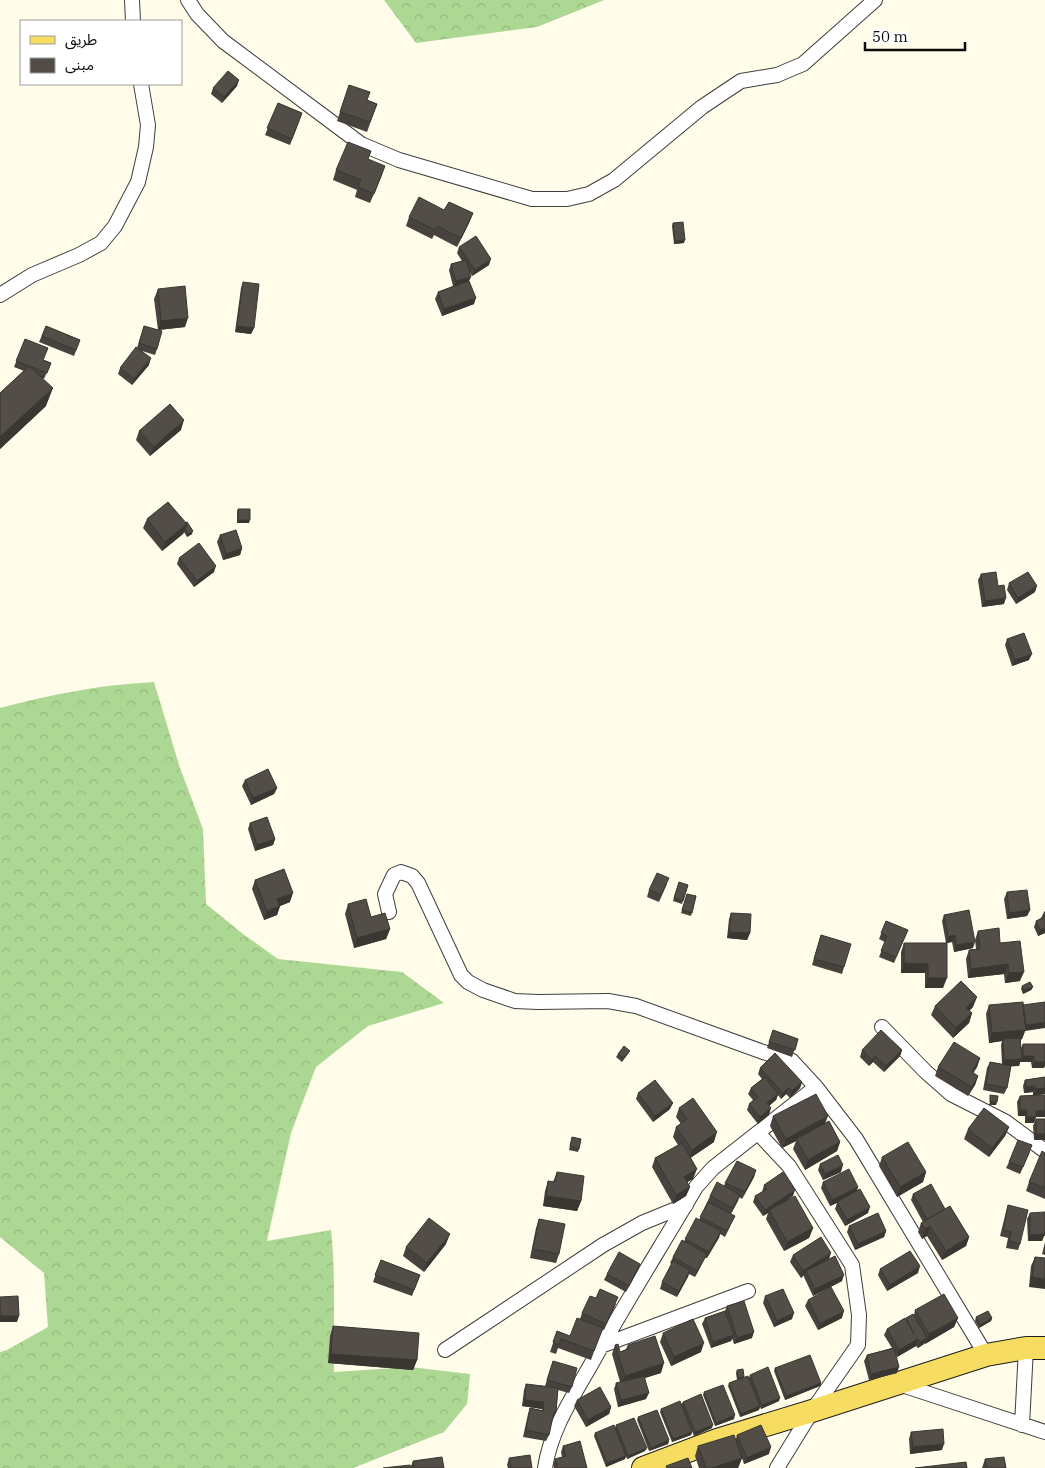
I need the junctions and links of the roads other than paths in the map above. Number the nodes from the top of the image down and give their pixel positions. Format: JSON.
{"nodes":[{"id":1,"x":132,"y":0,"type":"edge"},
{"id":2,"x":188,"y":0,"type":"edge"},
{"id":3,"x":875,"y":0,"type":"edge"},
{"id":4,"x":133,"y":20,"type":"edge"},
{"id":5,"x":141,"y":85,"type":"edge"},
{"id":6,"x":0,"y":295,"type":"edge"},
{"id":7,"x":389,"y":912,"type":"dead end"},
{"id":8,"x":882,"y":1027,"type":"dead end"},
{"id":9,"x":816,"y":1087,"type":"junction"},
{"id":10,"x":758,"y":1133,"type":"junction"},
{"id":11,"x":1045,"y":1151,"type":"edge"},
{"id":12,"x":686,"y":1205,"type":"junction"},
{"id":13,"x":748,"y":1291,"type":"dead end"},
{"id":14,"x":1045,"y":1337,"type":"edge"},
{"id":15,"x":601,"y":1346,"type":"junction"},
{"id":16,"x":1035,"y":1348,"type":"edge"},
{"id":17,"x":445,"y":1350,"type":"dead end"},
{"id":18,"x":986,"y":1355,"type":"junction"},
{"id":19,"x":898,"y":1384,"type":"junction"},
{"id":20,"x":812,"y":1411,"type":"junction"},
{"id":21,"x":1022,"y":1425,"type":"junction"},
{"id":22,"x":1045,"y":1432,"type":"edge"},
{"id":23,"x":545,"y":1468,"type":"edge"},
{"id":24,"x":643,"y":1468,"type":"edge"},
{"id":25,"x":777,"y":1468,"type":"edge"}],
"edges":[{"from":1,"to":4,"type":"street"},
{"from":2,"to":3,"type":"street"},
{"from":5,"to":6,"type":"street"},
{"from":7,"to":9,"type":"street"},
{"from":8,"to":11,"type":"street"},
{"from":9,"to":10,"type":"street"},
{"from":9,"to":18,"type":"street"},
{"from":10,"to":12,"type":"street"},
{"from":10,"to":20,"type":"street"},
{"from":12,"to":15,"type":"street"},
{"from":12,"to":17,"type":"street"},
{"from":13,"to":15,"type":"street"},
{"from":14,"to":16,"type":"main road"},
{"from":15,"to":23,"type":"street"},
{"from":16,"to":18,"type":"main road"},
{"from":16,"to":21,"type":"street"},
{"from":18,"to":19,"type":"main road"},
{"from":19,"to":20,"type":"main road"},
{"from":19,"to":21,"type":"street"},
{"from":20,"to":24,"type":"main road"},
{"from":20,"to":25,"type":"street"},
{"from":21,"to":22,"type":"street"}]}
